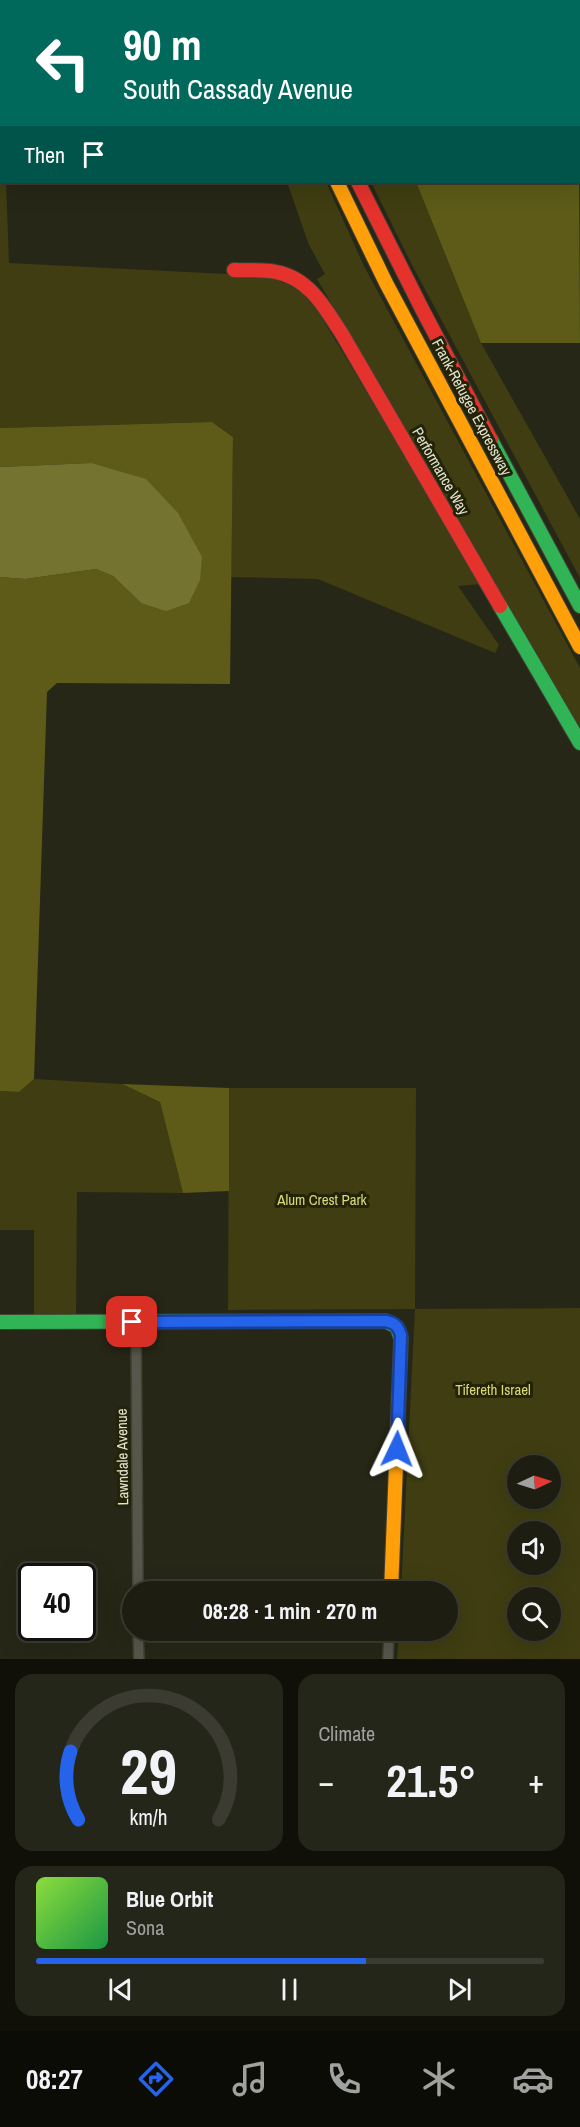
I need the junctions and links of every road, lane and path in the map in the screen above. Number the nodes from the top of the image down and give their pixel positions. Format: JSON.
{"nodes":[{"id":1,"x":337,"y":183,"type":"edge"},
{"id":2,"x":359,"y":183,"type":"edge"},
{"id":3,"x":234,"y":270,"type":"dead end"},
{"id":4,"x":580,"y":606,"type":"edge"},
{"id":5,"x":580,"y":647,"type":"edge"},
{"id":6,"x":580,"y":743,"type":"edge"},
{"id":7,"x":0,"y":1322,"type":"edge"},
{"id":8,"x":136,"y":1322,"type":"junction"},
{"id":9,"x":138,"y":1581,"type":"edge"},
{"id":10,"x":391,"y":1581,"type":"edge"},
{"id":11,"x":138,"y":1641,"type":"edge"},
{"id":12,"x":389,"y":1641,"type":"edge"},
{"id":13,"x":139,"y":1659,"type":"edge"},
{"id":14,"x":388,"y":1659,"type":"edge"}],
"edges":[{"from":1,"to":5,"type":"main road","name":"Frank-Refugee Expressway"},
{"from":2,"to":4,"type":"main road","name":"Frank-Refugee Expressway"},
{"from":3,"to":6,"type":"main road","name":"Performance Way"},
{"from":7,"to":8,"type":"main road"},
{"from":8,"to":9,"type":"street","name":"Lawndale Avenue"},
{"from":8,"to":10,"type":"main road"},
{"from":11,"to":13,"type":"street"},
{"from":12,"to":14,"type":"street"}]}
